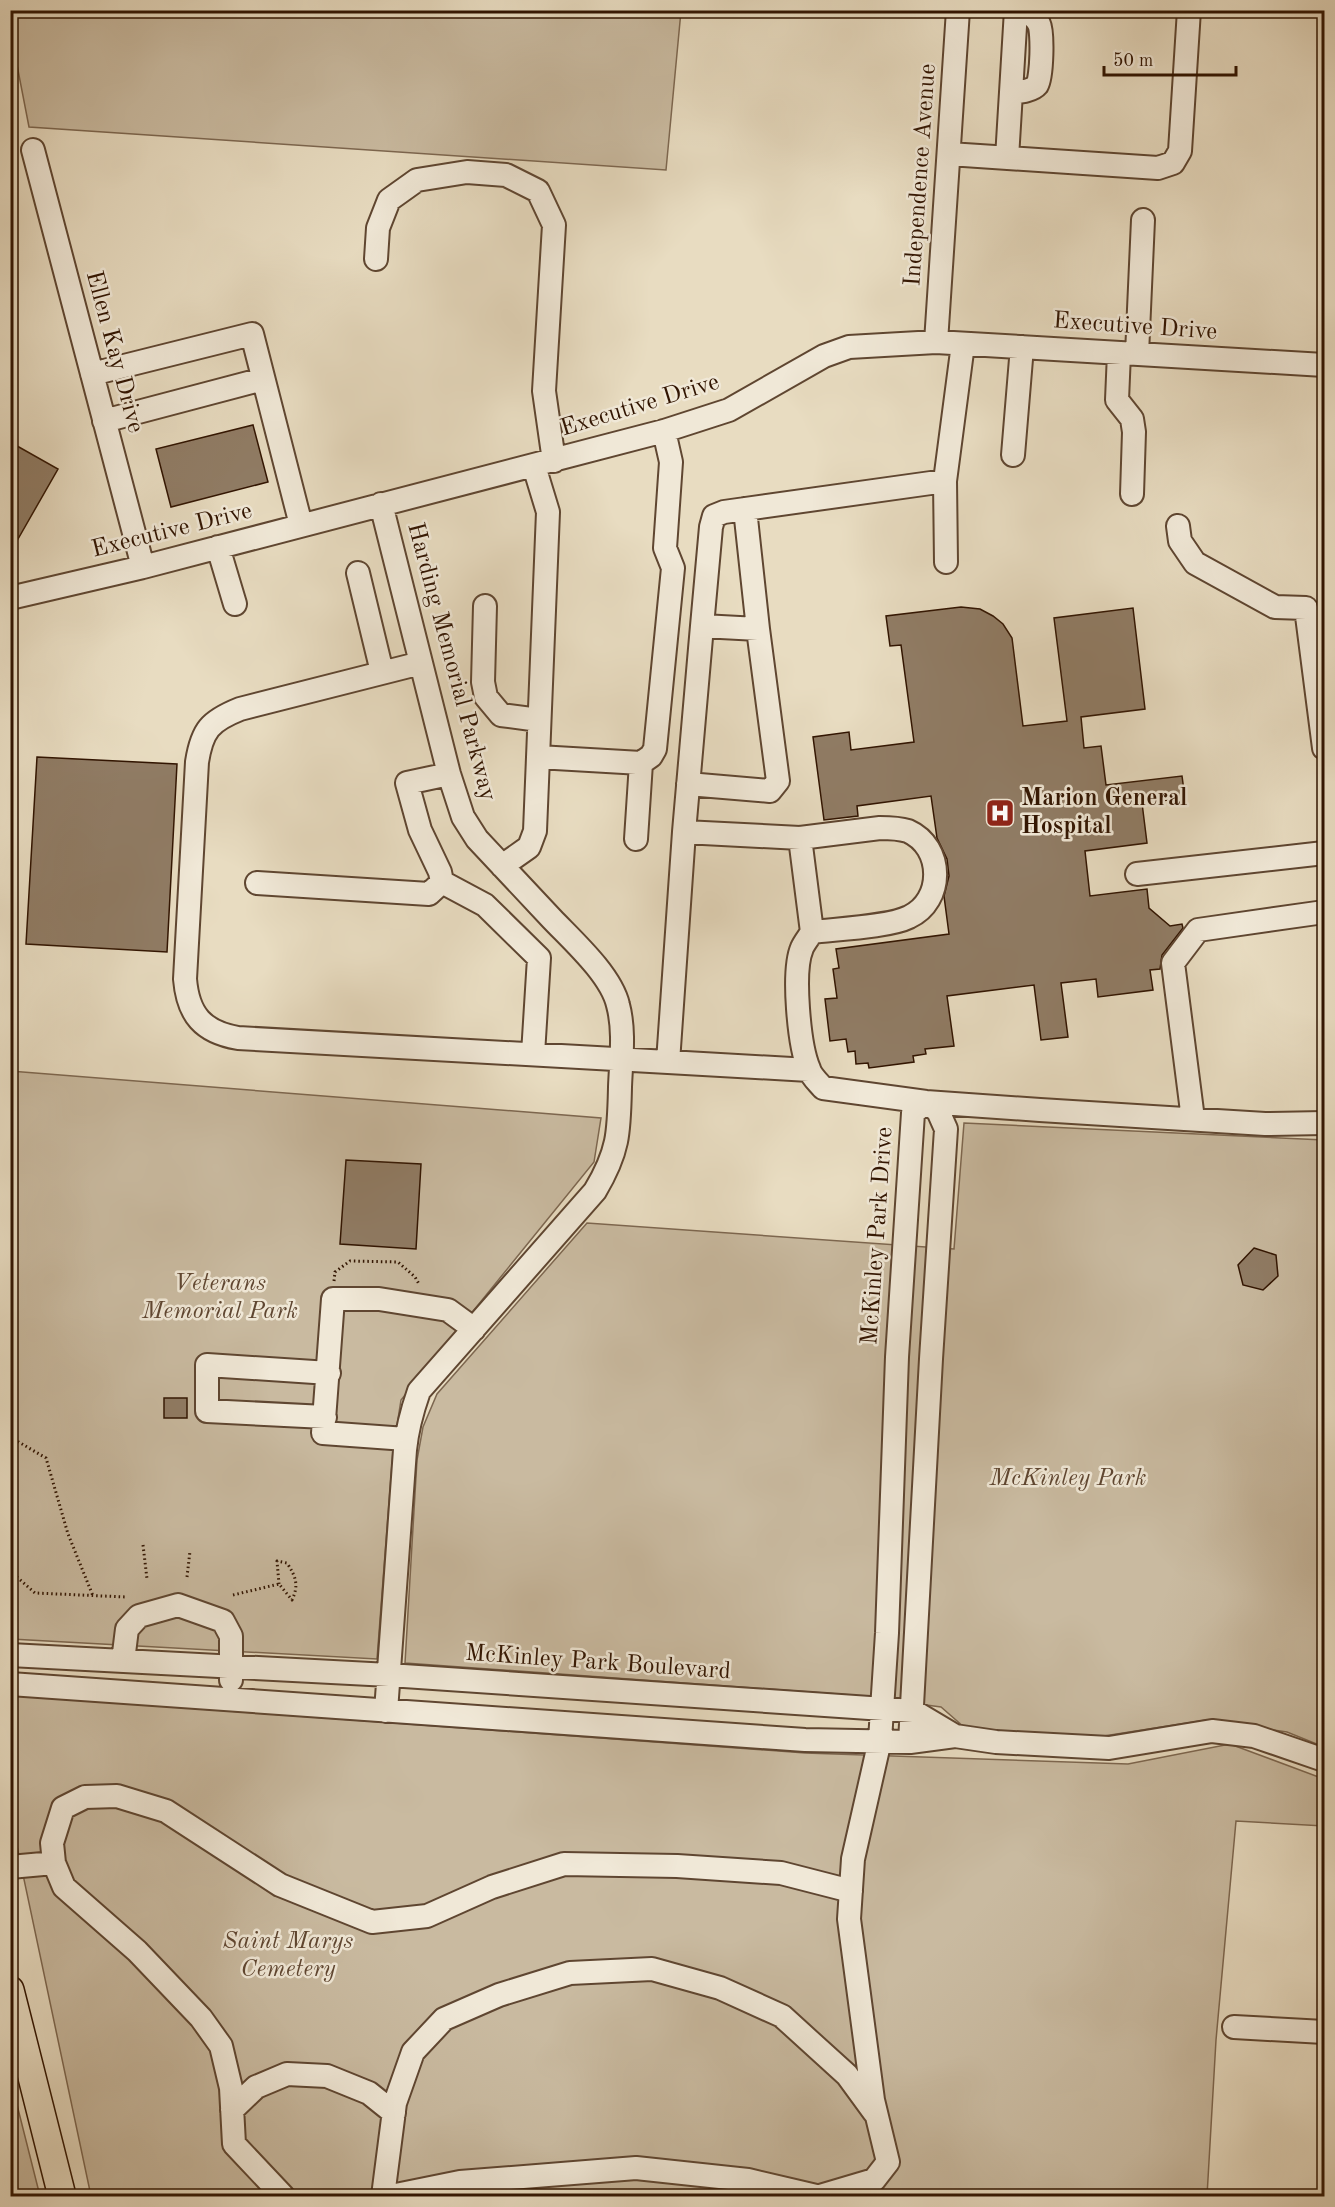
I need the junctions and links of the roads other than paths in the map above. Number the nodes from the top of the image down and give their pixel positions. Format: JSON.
{"nodes":[{"id":1,"x":958,"y":10,"type":"edge"},
{"id":2,"x":1016,"y":10,"type":"edge"},
{"id":3,"x":1026,"y":10,"type":"edge"},
{"id":4,"x":1189,"y":10,"type":"edge"},
{"id":5,"x":1011,"y":93,"type":"junction"},
{"id":6,"x":33,"y":150,"type":"dead end"},
{"id":7,"x":950,"y":154,"type":"junction"},
{"id":8,"x":1007,"y":158,"type":"junction"},
{"id":9,"x":1143,"y":220,"type":"dead end"},
{"id":10,"x":376,"y":259,"type":"dead end"},
{"id":11,"x":936,"y":342,"type":"junction"},
{"id":12,"x":963,"y":344,"type":"junction"},
{"id":13,"x":1022,"y":347,"type":"junction"},
{"id":14,"x":1128,"y":353,"type":"junction"},
{"id":15,"x":1324,"y":366,"type":"edge"},
{"id":16,"x":92,"y":374,"type":"junction"},
{"id":17,"x":263,"y":379,"type":"junction"},
{"id":18,"x":104,"y":421,"type":"junction"},
{"id":19,"x":664,"y":431,"type":"junction"},
{"id":20,"x":1013,"y":455,"type":"dead end"},
{"id":21,"x":544,"y":464,"type":"junction"},
{"id":22,"x":945,"y":481,"type":"junction"},
{"id":23,"x":1132,"y":494,"type":"dead end"},
{"id":24,"x":381,"y":504,"type":"junction"},
{"id":25,"x":745,"y":509,"type":"junction"},
{"id":26,"x":301,"y":525,"type":"junction"},
{"id":27,"x":1178,"y":526,"type":"dead end"},
{"id":28,"x":218,"y":547,"type":"junction"},
{"id":29,"x":946,"y":562,"type":"dead end"},
{"id":30,"x":143,"y":567,"type":"junction"},
{"id":31,"x":358,"y":573,"type":"dead end"},
{"id":32,"x":10,"y":598,"type":"edge"},
{"id":33,"x":235,"y":604,"type":"dead end"},
{"id":34,"x":485,"y":606,"type":"dead end"},
{"id":35,"x":702,"y":626,"type":"junction"},
{"id":36,"x":758,"y":629,"type":"junction"},
{"id":37,"x":421,"y":663,"type":"junction"},
{"id":38,"x":382,"y":672,"type":"junction"},
{"id":39,"x":539,"y":720,"type":"junction"},
{"id":40,"x":1324,"y":748,"type":"edge"},
{"id":41,"x":538,"y":757,"type":"junction"},
{"id":42,"x":640,"y":764,"type":"junction"},
{"id":43,"x":449,"y":774,"type":"junction"},
{"id":44,"x":688,"y":784,"type":"junction"},
{"id":45,"x":684,"y":832,"type":"junction"},
{"id":46,"x":800,"y":838,"type":"junction"},
{"id":47,"x":636,"y":839,"type":"dead end"},
{"id":48,"x":1324,"y":853,"type":"edge"},
{"id":49,"x":502,"y":866,"type":"junction"},
{"id":50,"x":1137,"y":874,"type":"dead end"},
{"id":51,"x":442,"y":882,"type":"junction"},
{"id":52,"x":257,"y":883,"type":"dead end"},
{"id":53,"x":1324,"y":912,"type":"edge"},
{"id":54,"x":812,"y":932,"type":"junction"},
{"id":55,"x":533,"y":1054,"type":"junction"},
{"id":56,"x":621,"y":1059,"type":"junction"},
{"id":57,"x":668,"y":1062,"type":"junction"},
{"id":58,"x":809,"y":1070,"type":"junction"},
{"id":59,"x":926,"y":1102,"type":"junction"},
{"id":60,"x":1193,"y":1119,"type":"junction"},
{"id":61,"x":1324,"y":1123,"type":"edge"},
{"id":62,"x":474,"y":1329,"type":"junction"},
{"id":63,"x":329,"y":1373,"type":"junction"},
{"id":64,"x":325,"y":1417,"type":"junction"},
{"id":65,"x":406,"y":1439,"type":"junction"},
{"id":66,"x":10,"y":1654,"type":"edge"},
{"id":67,"x":123,"y":1661,"type":"junction"},
{"id":68,"x":231,"y":1667,"type":"junction"},
{"id":69,"x":389,"y":1676,"type":"junction"},
{"id":70,"x":10,"y":1684,"type":"edge"},
{"id":71,"x":231,"y":1700,"type":"junction"},
{"id":72,"x":882,"y":1709,"type":"junction"},
{"id":73,"x":386,"y":1711,"type":"junction"},
{"id":74,"x":913,"y":1711,"type":"junction"},
{"id":75,"x":955,"y":1736,"type":"junction"},
{"id":76,"x":880,"y":1740,"type":"junction"},
{"id":77,"x":910,"y":1742,"type":"junction"},
{"id":78,"x":1324,"y":1760,"type":"edge"},
{"id":79,"x":54,"y":1863,"type":"junction"},
{"id":80,"x":10,"y":1867,"type":"edge"},
{"id":81,"x":851,"y":1891,"type":"junction"},
{"id":82,"x":10,"y":1990,"type":"edge"},
{"id":83,"x":1234,"y":2027,"type":"dead end"},
{"id":84,"x":1324,"y":2032,"type":"edge"},
{"id":85,"x":232,"y":2110,"type":"junction"},
{"id":86,"x":394,"y":2113,"type":"junction"},
{"id":87,"x":877,"y":2116,"type":"junction"},
{"id":88,"x":62,"y":2196,"type":"edge"},
{"id":89,"x":284,"y":2196,"type":"edge"},
{"id":90,"x":382,"y":2196,"type":"edge"},
{"id":91,"x":391,"y":2196,"type":"edge"},
{"id":92,"x":816,"y":2196,"type":"edge"},
{"id":93,"x":820,"y":2196,"type":"edge"}],
"edges":[{"from":1,"to":7,"type":"street","name":"Independence Avenue"},
{"from":2,"to":5,"type":"street"},
{"from":3,"to":5,"type":"street"},
{"from":4,"to":8,"type":"street"},
{"from":5,"to":8,"type":"street"},
{"from":6,"to":16,"type":"street","name":"Ellen Kay Drive"},
{"from":7,"to":8,"type":"street"},
{"from":7,"to":11,"type":"street","name":"Independence Avenue"},
{"from":9,"to":14,"type":"street"},
{"from":10,"to":21,"type":"street"},
{"from":11,"to":12,"type":"street","name":"Executive Drive"},
{"from":11,"to":19,"type":"street","name":"Executive Drive"},
{"from":12,"to":13,"type":"street","name":"Executive Drive"},
{"from":12,"to":22,"type":"street"},
{"from":13,"to":14,"type":"street","name":"Executive Drive"},
{"from":13,"to":20,"type":"street"},
{"from":14,"to":15,"type":"street","name":"Executive Drive"},
{"from":14,"to":23,"type":"street"},
{"from":16,"to":17,"type":"street"},
{"from":16,"to":18,"type":"street","name":"Ellen Kay Drive"},
{"from":17,"to":18,"type":"street"},
{"from":17,"to":26,"type":"street"},
{"from":18,"to":30,"type":"street","name":"Ellen Kay Drive"},
{"from":19,"to":21,"type":"street","name":"Executive Drive"},
{"from":19,"to":42,"type":"street"},
{"from":21,"to":24,"type":"street","name":"Executive Drive"},
{"from":21,"to":39,"type":"street"},
{"from":22,"to":25,"type":"street"},
{"from":22,"to":29,"type":"street"},
{"from":24,"to":26,"type":"street","name":"Executive Drive"},
{"from":24,"to":37,"type":"street","name":"Harding Memorial Parkway"},
{"from":25,"to":35,"type":"street"},
{"from":25,"to":36,"type":"street"},
{"from":26,"to":28,"type":"street","name":"Executive Drive"},
{"from":27,"to":40,"type":"street"},
{"from":28,"to":30,"type":"street","name":"Executive Drive"},
{"from":28,"to":33,"type":"street"},
{"from":30,"to":32,"type":"street","name":"Executive Drive"},
{"from":31,"to":38,"type":"street"},
{"from":34,"to":39,"type":"street"},
{"from":35,"to":36,"type":"street"},
{"from":35,"to":44,"type":"street"},
{"from":36,"to":44,"type":"street"},
{"from":37,"to":38,"type":"street"},
{"from":37,"to":43,"type":"street","name":"Harding Memorial Parkway"},
{"from":38,"to":55,"type":"street"},
{"from":39,"to":41,"type":"street"},
{"from":41,"to":42,"type":"street"},
{"from":41,"to":49,"type":"street"},
{"from":42,"to":47,"type":"street"},
{"from":43,"to":49,"type":"street","name":"Harding Memorial Parkway"},
{"from":43,"to":51,"type":"street"},
{"from":44,"to":45,"type":"street"},
{"from":45,"to":46,"type":"street"},
{"from":45,"to":57,"type":"street"},
{"from":46,"to":54,"type":"street"},
{"from":46,"to":54,"type":"street"},
{"from":48,"to":50,"type":"street"},
{"from":49,"to":56,"type":"street","name":"Harding Memorial Parkway"},
{"from":51,"to":52,"type":"street"},
{"from":51,"to":55,"type":"street"},
{"from":53,"to":60,"type":"street"},
{"from":54,"to":58,"type":"street"},
{"from":55,"to":56,"type":"street"},
{"from":56,"to":57,"type":"street"},
{"from":56,"to":62,"type":"street","name":"Harding Memorial Parkway"},
{"from":57,"to":58,"type":"street"},
{"from":58,"to":59,"type":"street"},
{"from":59,"to":60,"type":"street"},
{"from":59,"to":72,"type":"street","name":"McKinley Park Drive"},
{"from":59,"to":74,"type":"street"},
{"from":60,"to":61,"type":"street"},
{"from":62,"to":63,"type":"street"},
{"from":62,"to":65,"type":"street","name":"Harding Memorial Parkway"},
{"from":63,"to":64,"type":"street"},
{"from":63,"to":64,"type":"street"},
{"from":64,"to":65,"type":"street"},
{"from":65,"to":69,"type":"street","name":"Harding Memorial Parkway"},
{"from":66,"to":67,"type":"street","name":"McKinley Park Boulevard"},
{"from":67,"to":68,"type":"street","name":"McKinley Park Boulevard"},
{"from":67,"to":68,"type":"street"},
{"from":68,"to":69,"type":"street","name":"McKinley Park Boulevard"},
{"from":68,"to":71,"type":"street"},
{"from":69,"to":72,"type":"street","name":"McKinley Park Boulevard"},
{"from":69,"to":73,"type":"street","name":"Harding Memorial Parkway"},
{"from":70,"to":71,"type":"street","name":"McKinley Park Boulevard"},
{"from":71,"to":73,"type":"street","name":"McKinley Park Boulevard"},
{"from":72,"to":74,"type":"street","name":"McKinley Park Boulevard"},
{"from":72,"to":76,"type":"street","name":"McKinley Park Drive"},
{"from":73,"to":76,"type":"street","name":"McKinley Park Boulevard"},
{"from":74,"to":75,"type":"street","name":"McKinley Park Boulevard"},
{"from":74,"to":77,"type":"street"},
{"from":75,"to":77,"type":"street","name":"McKinley Park Boulevard"},
{"from":75,"to":78,"type":"street","name":"McKinley Park Boulevard"},
{"from":76,"to":77,"type":"street","name":"McKinley Park Boulevard"},
{"from":76,"to":81,"type":"street","name":"McKinley Park Drive"},
{"from":79,"to":80,"type":"street"},
{"from":79,"to":81,"type":"street"},
{"from":79,"to":85,"type":"street"},
{"from":81,"to":87,"type":"street","name":"McKinley Park Drive"},
{"from":82,"to":88,"type":"main road"},
{"from":83,"to":84,"type":"street"},
{"from":85,"to":86,"type":"street"},
{"from":85,"to":89,"type":"street"},
{"from":86,"to":87,"type":"street"},
{"from":86,"to":90,"type":"street"},
{"from":87,"to":93,"type":"street","name":"McKinley Park Drive"},
{"from":91,"to":92,"type":"street"}]}
